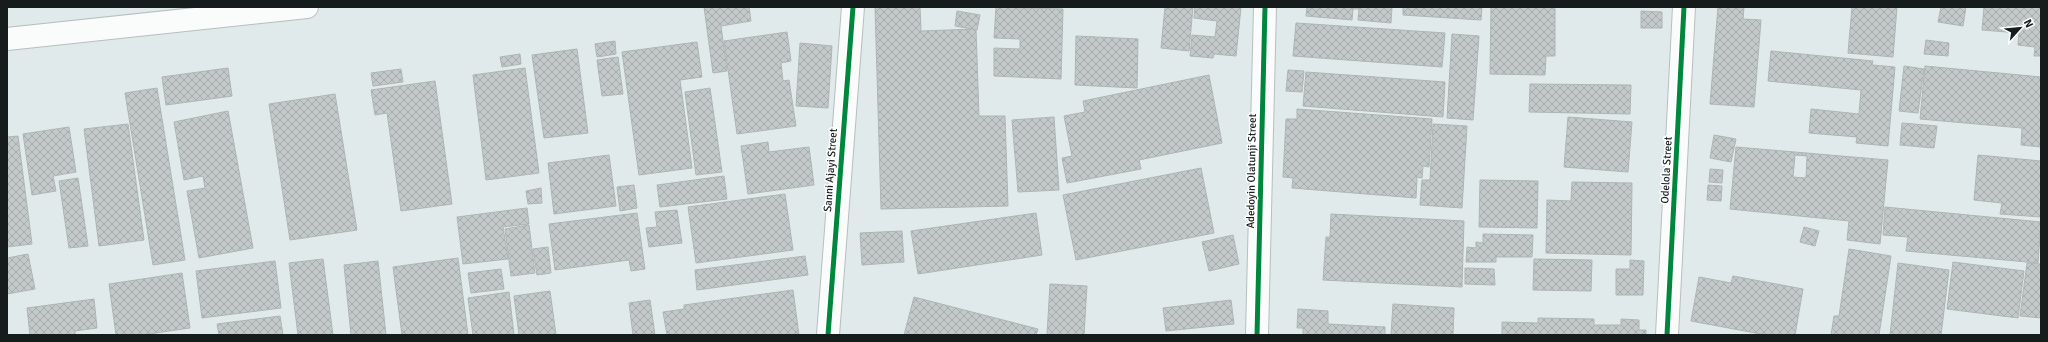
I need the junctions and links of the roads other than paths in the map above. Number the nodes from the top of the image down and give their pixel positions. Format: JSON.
{"nodes":[{"id":1,"x":307,"y":7,"type":"edge"},
{"id":2,"x":853,"y":7,"type":"edge"},
{"id":3,"x":1265,"y":7,"type":"edge"},
{"id":4,"x":1684,"y":7,"type":"edge"},
{"id":5,"x":7,"y":39,"type":"edge"},
{"id":6,"x":828,"y":335,"type":"edge"},
{"id":7,"x":1257,"y":335,"type":"edge"},
{"id":8,"x":1667,"y":335,"type":"edge"}],
"edges":[{"from":1,"to":5,"type":"street"},
{"from":2,"to":6,"type":"street","name":"Sanni Ajayi Street"},
{"from":3,"to":7,"type":"street","name":"Adedoyin Olatunji Street"},
{"from":4,"to":8,"type":"street","name":"Odelola Street"}]}
